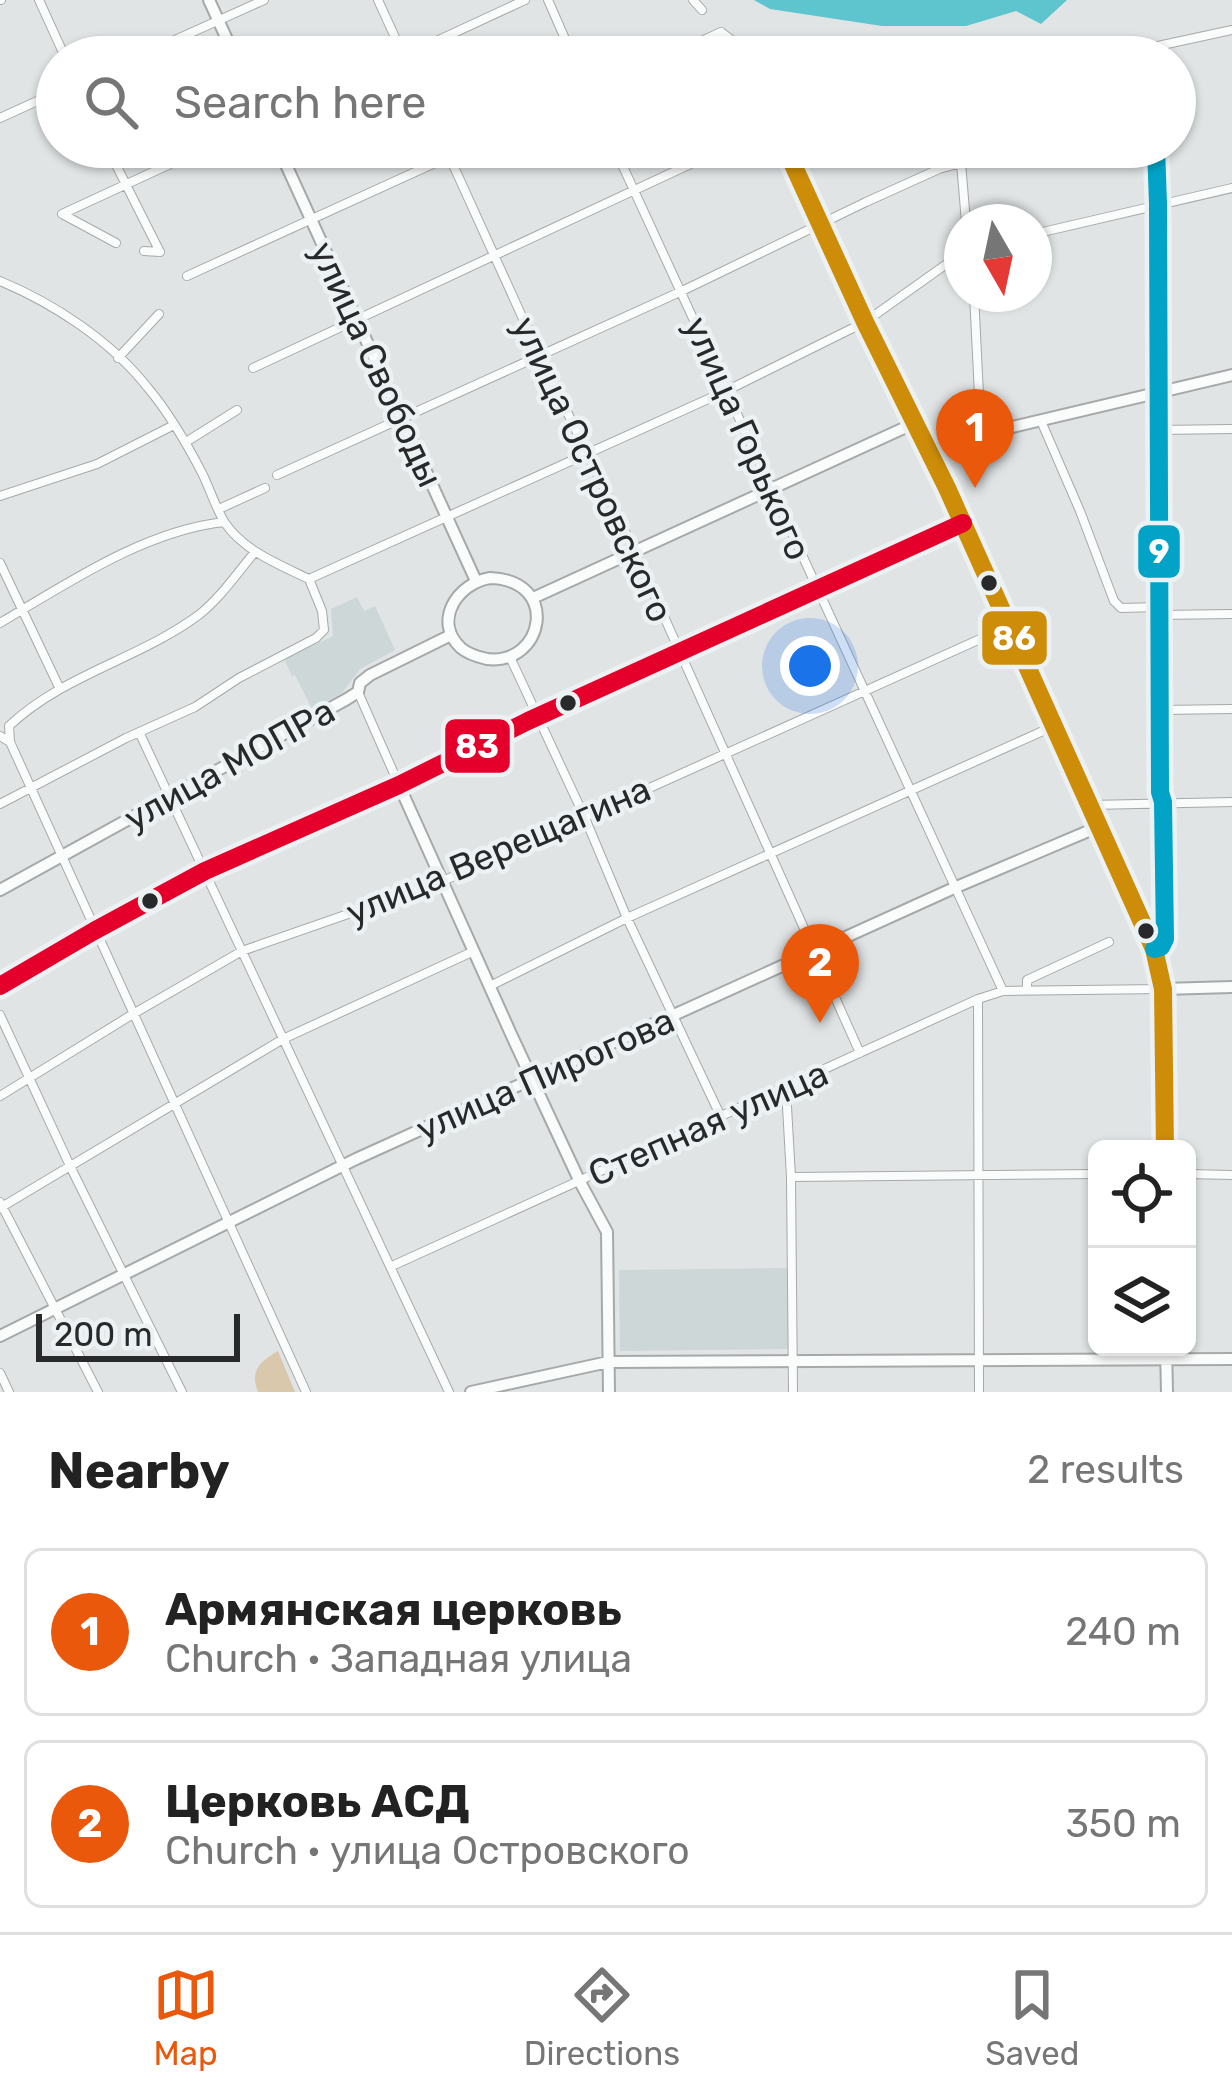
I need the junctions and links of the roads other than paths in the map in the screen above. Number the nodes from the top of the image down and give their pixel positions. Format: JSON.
{"nodes":[{"id":1,"x":39,"y":0,"type":"edge"},
{"id":2,"x":208,"y":0,"type":"edge"},
{"id":3,"x":264,"y":0,"type":"edge"},
{"id":4,"x":378,"y":0,"type":"edge"},
{"id":5,"x":525,"y":0,"type":"edge"},
{"id":6,"x":548,"y":0,"type":"edge"},
{"id":7,"x":693,"y":0,"type":"edge"},
{"id":8,"x":702,"y":10,"type":"dead end"},
{"id":9,"x":218,"y":22,"type":"junction"},
{"id":10,"x":1232,"y":30,"type":"edge"},
{"id":11,"x":55,"y":36,"type":"edge"},
{"id":12,"x":186,"y":36,"type":"edge"},
{"id":13,"x":225,"y":36,"type":"edge"},
{"id":14,"x":394,"y":36,"type":"edge"},
{"id":15,"x":448,"y":36,"type":"edge"},
{"id":16,"x":564,"y":36,"type":"edge"},
{"id":17,"x":1196,"y":40,"type":"edge"},
{"id":18,"x":36,"y":102,"type":"edge"},
{"id":19,"x":0,"y":118,"type":"edge"},
{"id":20,"x":117,"y":168,"type":"edge"},
{"id":21,"x":162,"y":168,"type":"edge"},
{"id":22,"x":287,"y":168,"type":"edge"},
{"id":23,"x":415,"y":168,"type":"edge"},
{"id":24,"x":454,"y":168,"type":"edge"},
{"id":25,"x":624,"y":168,"type":"edge"},
{"id":26,"x":682,"y":168,"type":"edge"},
{"id":27,"x":795,"y":168,"type":"edge"},
{"id":28,"x":943,"y":168,"type":"edge"},
{"id":29,"x":961,"y":168,"type":"edge"},
{"id":30,"x":1157,"y":168,"type":"edge"},
{"id":31,"x":125,"y":185,"type":"junction"},
{"id":32,"x":1232,"y":188,"type":"edge"},
{"id":33,"x":634,"y":190,"type":"junction"},
{"id":34,"x":964,"y":204,"type":"edge"},
{"id":35,"x":1159,"y":204,"type":"junction"},
{"id":36,"x":311,"y":220,"type":"junction"},
{"id":37,"x":820,"y":224,"type":"junction"},
{"id":38,"x":1052,"y":231,"type":"edge"},
{"id":39,"x":116,"y":243,"type":"dead end"},
{"id":40,"x":144,"y":251,"type":"dead end"},
{"id":41,"x":494,"y":255,"type":"junction"},
{"id":42,"x":944,"y":267,"type":"edge"},
{"id":43,"x":187,"y":277,"type":"dead end"},
{"id":44,"x":0,"y":281,"type":"edge"},
{"id":45,"x":682,"y":291,"type":"junction"},
{"id":46,"x":975,"y":312,"type":"edge"},
{"id":47,"x":159,"y":314,"type":"dead end"},
{"id":48,"x":356,"y":320,"type":"junction"},
{"id":49,"x":866,"y":322,"type":"junction"},
{"id":50,"x":539,"y":354,"type":"junction"},
{"id":51,"x":118,"y":358,"type":"junction"},
{"id":52,"x":253,"y":368,"type":"dead end"},
{"id":53,"x":1232,"y":375,"type":"edge"},
{"id":54,"x":726,"y":391,"type":"junction"},
{"id":55,"x":1159,"y":392,"type":"junction"},
{"id":56,"x":237,"y":410,"type":"dead end"},
{"id":57,"x":401,"y":418,"type":"junction"},
{"id":58,"x":1041,"y":421,"type":"junction"},
{"id":59,"x":915,"y":423,"type":"junction"},
{"id":60,"x":174,"y":425,"type":"junction"},
{"id":61,"x":1232,"y":429,"type":"edge"},
{"id":62,"x":1159,"y":430,"type":"junction"},
{"id":63,"x":981,"y":435,"type":"junction"},
{"id":64,"x":186,"y":442,"type":"junction"},
{"id":65,"x":928,"y":447,"type":"junction"},
{"id":66,"x":586,"y":454,"type":"junction"},
{"id":67,"x":277,"y":475,"type":"dead end"},
{"id":68,"x":265,"y":488,"type":"dead end"},
{"id":69,"x":771,"y":490,"type":"junction"},
{"id":70,"x":0,"y":496,"type":"edge"},
{"id":71,"x":219,"y":508,"type":"junction"},
{"id":72,"x":447,"y":518,"type":"junction"},
{"id":73,"x":224,"y":522,"type":"junction"},
{"id":74,"x":963,"y":523,"type":"junction"},
{"id":75,"x":255,"y":552,"type":"junction"},
{"id":76,"x":634,"y":553,"type":"junction"},
{"id":77,"x":0,"y":563,"type":"edge"},
{"id":78,"x":309,"y":579,"type":"junction"},
{"id":79,"x":476,"y":580,"type":"junction"},
{"id":80,"x":817,"y":590,"type":"junction"},
{"id":81,"x":533,"y":598,"type":"junction"},
{"id":82,"x":22,"y":610,"type":"junction"},
{"id":83,"x":1159,"y":611,"type":"junction"},
{"id":84,"x":1232,"y":614,"type":"edge"},
{"id":85,"x":0,"y":623,"type":"edge"},
{"id":86,"x":1009,"y":626,"type":"junction"},
{"id":87,"x":452,"y":634,"type":"junction"},
{"id":88,"x":679,"y":654,"type":"junction"},
{"id":89,"x":510,"y":657,"type":"junction"},
{"id":90,"x":59,"y":687,"type":"junction"},
{"id":91,"x":862,"y":691,"type":"junction"},
{"id":92,"x":358,"y":692,"type":"junction"},
{"id":93,"x":1232,"y":709,"type":"edge"},
{"id":94,"x":1161,"y":710,"type":"junction"},
{"id":95,"x":537,"y":717,"type":"junction"},
{"id":96,"x":1054,"y":725,"type":"junction"},
{"id":97,"x":140,"y":734,"type":"junction"},
{"id":98,"x":0,"y":736,"type":"edge"},
{"id":99,"x":10,"y":742,"type":"junction"},
{"id":100,"x":723,"y":753,"type":"junction"},
{"id":101,"x":399,"y":785,"type":"junction"},
{"id":102,"x":31,"y":787,"type":"junction"},
{"id":103,"x":908,"y":789,"type":"junction"},
{"id":104,"x":171,"y":795,"type":"junction"},
{"id":105,"x":1163,"y":802,"type":"junction"},
{"id":106,"x":1232,"y":802,"type":"edge"},
{"id":107,"x":0,"y":804,"type":"edge"},
{"id":108,"x":1088,"y":805,"type":"junction"},
{"id":109,"x":585,"y":818,"type":"junction"},
{"id":110,"x":1098,"y":827,"type":"junction"},
{"id":111,"x":769,"y":853,"type":"junction"},
{"id":112,"x":61,"y":856,"type":"junction"},
{"id":113,"x":205,"y":871,"type":"junction"},
{"id":114,"x":443,"y":881,"type":"junction"},
{"id":115,"x":954,"y":889,"type":"junction"},
{"id":116,"x":0,"y":890,"type":"edge"},
{"id":117,"x":627,"y":918,"type":"junction"},
{"id":118,"x":94,"y":931,"type":"junction"},
{"id":119,"x":1109,"y":942,"type":"dead end"},
{"id":120,"x":1154,"y":950,"type":"junction"},
{"id":121,"x":242,"y":951,"type":"junction"},
{"id":122,"x":474,"y":951,"type":"junction"},
{"id":123,"x":814,"y":952,"type":"junction"},
{"id":124,"x":0,"y":986,"type":"edge"},
{"id":125,"x":490,"y":986,"type":"junction"},
{"id":126,"x":1232,"y":987,"type":"edge"},
{"id":127,"x":1163,"y":989,"type":"junction"},
{"id":128,"x":1003,"y":991,"type":"junction"},
{"id":129,"x":1027,"y":991,"type":"junction"},
{"id":130,"x":978,"y":999,"type":"junction"},
{"id":131,"x":133,"y":1014,"type":"junction"},
{"id":132,"x":0,"y":1015,"type":"edge"},
{"id":133,"x":674,"y":1017,"type":"junction"},
{"id":134,"x":284,"y":1039,"type":"junction"},
{"id":135,"x":860,"y":1053,"type":"junction"},
{"id":136,"x":29,"y":1078,"type":"junction"},
{"id":137,"x":533,"y":1080,"type":"junction"},
{"id":138,"x":786,"y":1089,"type":"junction"},
{"id":139,"x":0,"y":1096,"type":"edge"},
{"id":140,"x":174,"y":1104,"type":"junction"},
{"id":141,"x":722,"y":1117,"type":"junction"},
{"id":142,"x":1166,"y":1140,"type":"edge"},
{"id":143,"x":344,"y":1165,"type":"junction"},
{"id":144,"x":71,"y":1168,"type":"junction"},
{"id":145,"x":977,"y":1174,"type":"junction"},
{"id":146,"x":1088,"y":1174,"type":"edge"},
{"id":147,"x":1196,"y":1174,"type":"edge"},
{"id":148,"x":1232,"y":1175,"type":"edge"},
{"id":149,"x":791,"y":1177,"type":"junction"},
{"id":150,"x":580,"y":1181,"type":"junction"},
{"id":151,"x":1,"y":1206,"type":"edge"},
{"id":152,"x":230,"y":1222,"type":"junction"},
{"id":153,"x":392,"y":1266,"type":"junction"},
{"id":154,"x":124,"y":1275,"type":"junction"},
{"id":155,"x":55,"y":1310,"type":"junction"},
{"id":156,"x":0,"y":1336,"type":"edge"},
{"id":157,"x":1088,"y":1356,"type":"edge"},
{"id":158,"x":1166,"y":1356,"type":"edge"},
{"id":159,"x":1196,"y":1356,"type":"edge"},
{"id":160,"x":1232,"y":1359,"type":"edge"},
{"id":161,"x":979,"y":1360,"type":"junction"},
{"id":162,"x":793,"y":1361,"type":"junction"},
{"id":163,"x":608,"y":1362,"type":"junction"},
{"id":164,"x":0,"y":1373,"type":"edge"},
{"id":165,"x":9,"y":1392,"type":"edge"},
{"id":166,"x":98,"y":1392,"type":"edge"},
{"id":167,"x":182,"y":1392,"type":"edge"},
{"id":168,"x":306,"y":1392,"type":"edge"},
{"id":169,"x":449,"y":1392,"type":"edge"},
{"id":170,"x":471,"y":1392,"type":"edge"},
{"id":171,"x":609,"y":1392,"type":"edge"},
{"id":172,"x":793,"y":1392,"type":"edge"},
{"id":173,"x":979,"y":1392,"type":"edge"},
{"id":174,"x":1167,"y":1392,"type":"edge"}],
"edges":[{"from":1,"to":11,"type":"street"},
{"from":2,"to":9,"type":"street"},
{"from":3,"to":9,"type":"street"},
{"from":4,"to":14,"type":"street"},
{"from":5,"to":15,"type":"street"},
{"from":6,"to":16,"type":"street"},
{"from":7,"to":8,"type":"street"},
{"from":9,"to":12,"type":"street"},
{"from":9,"to":13,"type":"street"},
{"from":10,"to":17,"type":"street"},
{"from":18,"to":19,"type":"street"},
{"from":20,"to":31,"type":"street"},
{"from":21,"to":31,"type":"street"},
{"from":22,"to":36,"type":"street","name":"улица Свободы"},
{"from":23,"to":36,"type":"street"},
{"from":24,"to":41,"type":"street","name":"улица Островского"},
{"from":25,"to":33,"type":"street","name":"улица Горького"},
{"from":26,"to":33,"type":"street"},
{"from":27,"to":37,"type":"street"},
{"from":28,"to":37,"type":"street"},
{"from":29,"to":34,"type":"street"},
{"from":30,"to":35,"type":"street"},
{"from":31,"to":39,"type":"street"},
{"from":31,"to":40,"type":"street"},
{"from":32,"to":35,"type":"street"},
{"from":33,"to":41,"type":"street"},
{"from":33,"to":45,"type":"street","name":"улица Горького"},
{"from":35,"to":38,"type":"street"},
{"from":35,"to":55,"type":"street"},
{"from":36,"to":43,"type":"street"},
{"from":36,"to":48,"type":"street","name":"улица Свободы"},
{"from":37,"to":45,"type":"street"},
{"from":37,"to":49,"type":"street"},
{"from":41,"to":48,"type":"street"},
{"from":41,"to":50,"type":"street","name":"улица Островского"},
{"from":42,"to":49,"type":"street"},
{"from":44,"to":51,"type":"street"},
{"from":45,"to":50,"type":"street"},
{"from":45,"to":54,"type":"street","name":"улица Горького"},
{"from":46,"to":63,"type":"street"},
{"from":47,"to":51,"type":"street"},
{"from":48,"to":52,"type":"street"},
{"from":48,"to":57,"type":"street","name":"улица Свободы"},
{"from":49,"to":54,"type":"street"},
{"from":49,"to":59,"type":"street"},
{"from":50,"to":57,"type":"street"},
{"from":50,"to":66,"type":"street","name":"улица Островского"},
{"from":51,"to":60,"type":"street"},
{"from":53,"to":55,"type":"street"},
{"from":54,"to":66,"type":"street"},
{"from":54,"to":69,"type":"street","name":"улица Горького"},
{"from":55,"to":58,"type":"street"},
{"from":55,"to":62,"type":"street"},
{"from":56,"to":64,"type":"street"},
{"from":57,"to":67,"type":"street"},
{"from":57,"to":72,"type":"street","name":"улица Свободы"},
{"from":58,"to":63,"type":"street"},
{"from":58,"to":83,"type":"street"},
{"from":59,"to":65,"type":"street"},
{"from":59,"to":69,"type":"street"},
{"from":60,"to":64,"type":"street"},
{"from":60,"to":70,"type":"street"},
{"from":61,"to":62,"type":"street"},
{"from":62,"to":83,"type":"street"},
{"from":63,"to":65,"type":"street"},
{"from":64,"to":71,"type":"street"},
{"from":65,"to":74,"type":"street"},
{"from":66,"to":72,"type":"street"},
{"from":66,"to":76,"type":"street","name":"улица Островского"},
{"from":68,"to":71,"type":"street"},
{"from":69,"to":76,"type":"street"},
{"from":69,"to":80,"type":"street","name":"улица Горького"},
{"from":71,"to":73,"type":"street"},
{"from":72,"to":78,"type":"street"},
{"from":72,"to":79,"type":"street","name":"улица Свободы"},
{"from":73,"to":75,"type":"street"},
{"from":73,"to":82,"type":"street"},
{"from":74,"to":80,"type":"street"},
{"from":74,"to":86,"type":"street"},
{"from":75,"to":78,"type":"street"},
{"from":75,"to":90,"type":"street"},
{"from":76,"to":81,"type":"street"},
{"from":76,"to":88,"type":"street","name":"улица Островского"},
{"from":77,"to":82,"type":"street"},
{"from":78,"to":97,"type":"street"},
{"from":79,"to":81,"type":"street"},
{"from":79,"to":87,"type":"street"},
{"from":80,"to":88,"type":"street"},
{"from":80,"to":91,"type":"street","name":"улица Горького"},
{"from":81,"to":89,"type":"street"},
{"from":82,"to":85,"type":"street"},
{"from":82,"to":90,"type":"street"},
{"from":83,"to":84,"type":"street"},
{"from":83,"to":94,"type":"street"},
{"from":86,"to":91,"type":"street","name":"улица Верещагина"},
{"from":86,"to":96,"type":"street"},
{"from":87,"to":89,"type":"street"},
{"from":87,"to":92,"type":"street","name":"улица МОПРа"},
{"from":88,"to":95,"type":"street"},
{"from":88,"to":100,"type":"street","name":"улица Островского"},
{"from":89,"to":95,"type":"street"},
{"from":90,"to":99,"type":"street"},
{"from":91,"to":100,"type":"street","name":"улица Верещагина"},
{"from":91,"to":103,"type":"street","name":"улица Горького"},
{"from":92,"to":101,"type":"street"},
{"from":92,"to":104,"type":"street","name":"улица МОПРа"},
{"from":93,"to":94,"type":"street"},
{"from":94,"to":105,"type":"street"},
{"from":95,"to":101,"type":"street"},
{"from":95,"to":109,"type":"street"},
{"from":96,"to":103,"type":"street"},
{"from":96,"to":108,"type":"street"},
{"from":97,"to":102,"type":"street"},
{"from":97,"to":104,"type":"street"},
{"from":98,"to":99,"type":"street"},
{"from":99,"to":102,"type":"street"},
{"from":100,"to":109,"type":"street","name":"улица Верещагина"},
{"from":100,"to":111,"type":"street","name":"улица Островского"},
{"from":101,"to":113,"type":"street"},
{"from":101,"to":114,"type":"street"},
{"from":102,"to":107,"type":"street"},
{"from":102,"to":112,"type":"street"},
{"from":103,"to":111,"type":"street"},
{"from":103,"to":115,"type":"street","name":"улица Горького"},
{"from":104,"to":112,"type":"street","name":"улица МОПРа"},
{"from":104,"to":113,"type":"street"},
{"from":105,"to":106,"type":"street"},
{"from":105,"to":108,"type":"street"},
{"from":105,"to":120,"type":"street"},
{"from":108,"to":110,"type":"street"},
{"from":109,"to":114,"type":"street","name":"улица Верещагина"},
{"from":109,"to":117,"type":"street"},
{"from":110,"to":115,"type":"street","name":"улица Пирогова"},
{"from":110,"to":120,"type":"street"},
{"from":111,"to":117,"type":"street"},
{"from":111,"to":123,"type":"street","name":"улица Островского"},
{"from":112,"to":116,"type":"street","name":"улица МОПРа"},
{"from":112,"to":118,"type":"street"},
{"from":113,"to":118,"type":"street"},
{"from":113,"to":121,"type":"street"},
{"from":114,"to":121,"type":"street","name":"улица Верещагина"},
{"from":114,"to":122,"type":"street"},
{"from":115,"to":123,"type":"street","name":"улица Пирогова"},
{"from":115,"to":128,"type":"street","name":"улица Горького"},
{"from":117,"to":125,"type":"street"},
{"from":117,"to":133,"type":"street"},
{"from":118,"to":124,"type":"street"},
{"from":118,"to":131,"type":"street"},
{"from":119,"to":129,"type":"street"},
{"from":120,"to":127,"type":"street"},
{"from":121,"to":131,"type":"street","name":"улица Верещагина"},
{"from":121,"to":134,"type":"street"},
{"from":122,"to":125,"type":"street"},
{"from":122,"to":134,"type":"street"},
{"from":123,"to":133,"type":"street","name":"улица Пирогова"},
{"from":123,"to":135,"type":"street","name":"улица Островского"},
{"from":125,"to":137,"type":"street"},
{"from":126,"to":127,"type":"street","name":"Степная улица"},
{"from":127,"to":129,"type":"street","name":"Степная улица"},
{"from":127,"to":142,"type":"street"},
{"from":128,"to":129,"type":"street","name":"Степная улица"},
{"from":128,"to":130,"type":"street","name":"Степная улица"},
{"from":130,"to":135,"type":"street","name":"Степная улица"},
{"from":130,"to":145,"type":"street"},
{"from":131,"to":136,"type":"street","name":"улица Верещагина"},
{"from":131,"to":140,"type":"street"},
{"from":132,"to":136,"type":"street"},
{"from":133,"to":137,"type":"street","name":"улица Пирогова"},
{"from":133,"to":141,"type":"street"},
{"from":134,"to":140,"type":"street"},
{"from":134,"to":143,"type":"street"},
{"from":135,"to":138,"type":"street","name":"Степная улица"},
{"from":136,"to":139,"type":"street","name":"улица Верещагина"},
{"from":136,"to":144,"type":"street"},
{"from":137,"to":143,"type":"street","name":"улица Пирогова"},
{"from":137,"to":150,"type":"street"},
{"from":138,"to":141,"type":"street","name":"Степная улица"},
{"from":138,"to":149,"type":"street"},
{"from":140,"to":144,"type":"street"},
{"from":140,"to":152,"type":"street"},
{"from":141,"to":150,"type":"street","name":"Степная улица"},
{"from":143,"to":152,"type":"street","name":"улица Пирогова"},
{"from":143,"to":153,"type":"street"},
{"from":144,"to":151,"type":"street"},
{"from":144,"to":154,"type":"street"},
{"from":145,"to":146,"type":"street"},
{"from":145,"to":149,"type":"street"},
{"from":145,"to":161,"type":"street"},
{"from":147,"to":148,"type":"street"},
{"from":149,"to":162,"type":"street"},
{"from":150,"to":153,"type":"street","name":"Степная улица"},
{"from":150,"to":163,"type":"street"},
{"from":151,"to":155,"type":"street"},
{"from":152,"to":154,"type":"street","name":"улица Пирогова"},
{"from":152,"to":168,"type":"street"},
{"from":153,"to":169,"type":"street"},
{"from":154,"to":155,"type":"street","name":"улица Пирогова"},
{"from":154,"to":167,"type":"street"},
{"from":155,"to":156,"type":"street","name":"улица Пирогова"},
{"from":155,"to":166,"type":"street"},
{"from":157,"to":161,"type":"street"},
{"from":158,"to":174,"type":"street"},
{"from":159,"to":160,"type":"street"},
{"from":161,"to":162,"type":"street"},
{"from":161,"to":173,"type":"street"},
{"from":162,"to":163,"type":"street"},
{"from":162,"to":172,"type":"street"},
{"from":163,"to":170,"type":"street"},
{"from":163,"to":171,"type":"street"},
{"from":164,"to":165,"type":"street"}]}
